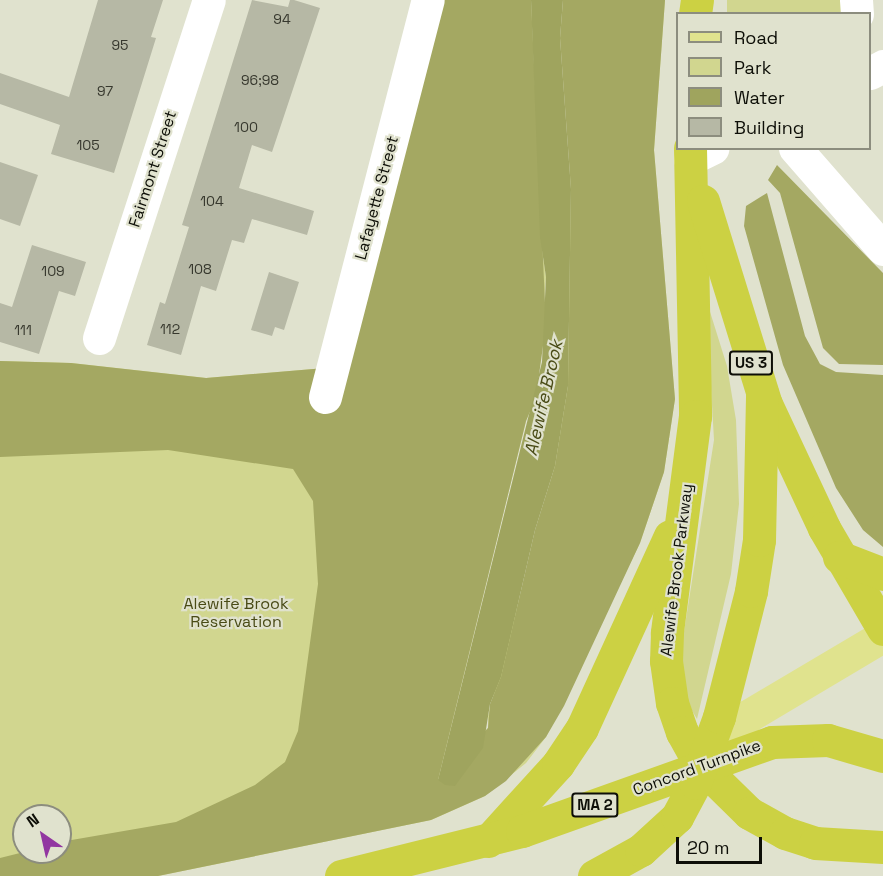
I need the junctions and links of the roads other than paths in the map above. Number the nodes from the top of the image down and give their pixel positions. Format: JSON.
{"nodes":[{"id":1,"x":209,"y":0,"type":"edge"},
{"id":2,"x":428,"y":0,"type":"edge"},
{"id":3,"x":797,"y":150,"type":"edge"},
{"id":4,"x":698,"y":152,"type":"edge"},
{"id":5,"x":883,"y":249,"type":"edge"},
{"id":6,"x":99,"y":338,"type":"dead end"},
{"id":7,"x":762,"y":393,"type":"junction"},
{"id":8,"x":325,"y":397,"type":"dead end"},
{"id":9,"x":684,"y":504,"type":"junction"},
{"id":10,"x":839,"y":557,"type":"junction"},
{"id":11,"x":883,"y":574,"type":"edge"},
{"id":12,"x":883,"y":629,"type":"edge"},
{"id":13,"x":883,"y":636,"type":"edge"},
{"id":14,"x":883,"y":756,"type":"edge"},
{"id":15,"x":701,"y":766,"type":"junction"},
{"id":16,"x":489,"y":841,"type":"junction"},
{"id":17,"x":883,"y":847,"type":"edge"},
{"id":18,"x":340,"y":876,"type":"edge"},
{"id":19,"x":594,"y":876,"type":"edge"}],
"edges":[{"from":1,"to":6,"type":"street","name":"Fairmont Street"},
{"from":2,"to":8,"type":"street","name":"Lafayette Street"},
{"from":3,"to":5,"type":"street"},
{"from":4,"to":7,"type":"highway","name":"Alewife Brook Parkway","number":"US 3"},
{"from":4,"to":9,"type":"highway","name":"Alewife Brook Parkway","number":"US 3"},
{"from":7,"to":10,"type":"highway","name":"Alewife Brook Parkway","number":"US 3"},
{"from":7,"to":15,"type":"highway"},
{"from":9,"to":15,"type":"highway","name":"Alewife Brook Parkway","number":"US 3"},
{"from":9,"to":16,"type":"highway"},
{"from":10,"to":11,"type":"highway"},
{"from":10,"to":12,"type":"highway","name":"Alewife Brook Parkway","number":"US 3"},
{"from":13,"to":15,"type":"main road"},
{"from":14,"to":15,"type":"highway","name":"Concord Turnpike","number":"MA 2"},
{"from":15,"to":16,"type":"highway","name":"Concord Turnpike","number":"MA 2"},
{"from":15,"to":17,"type":"highway","name":"Alewife Brook Parkway","number":"US 3"},
{"from":15,"to":19,"type":"highway"},
{"from":16,"to":18,"type":"highway","name":"Concord Turnpike","number":"MA 2"}]}
